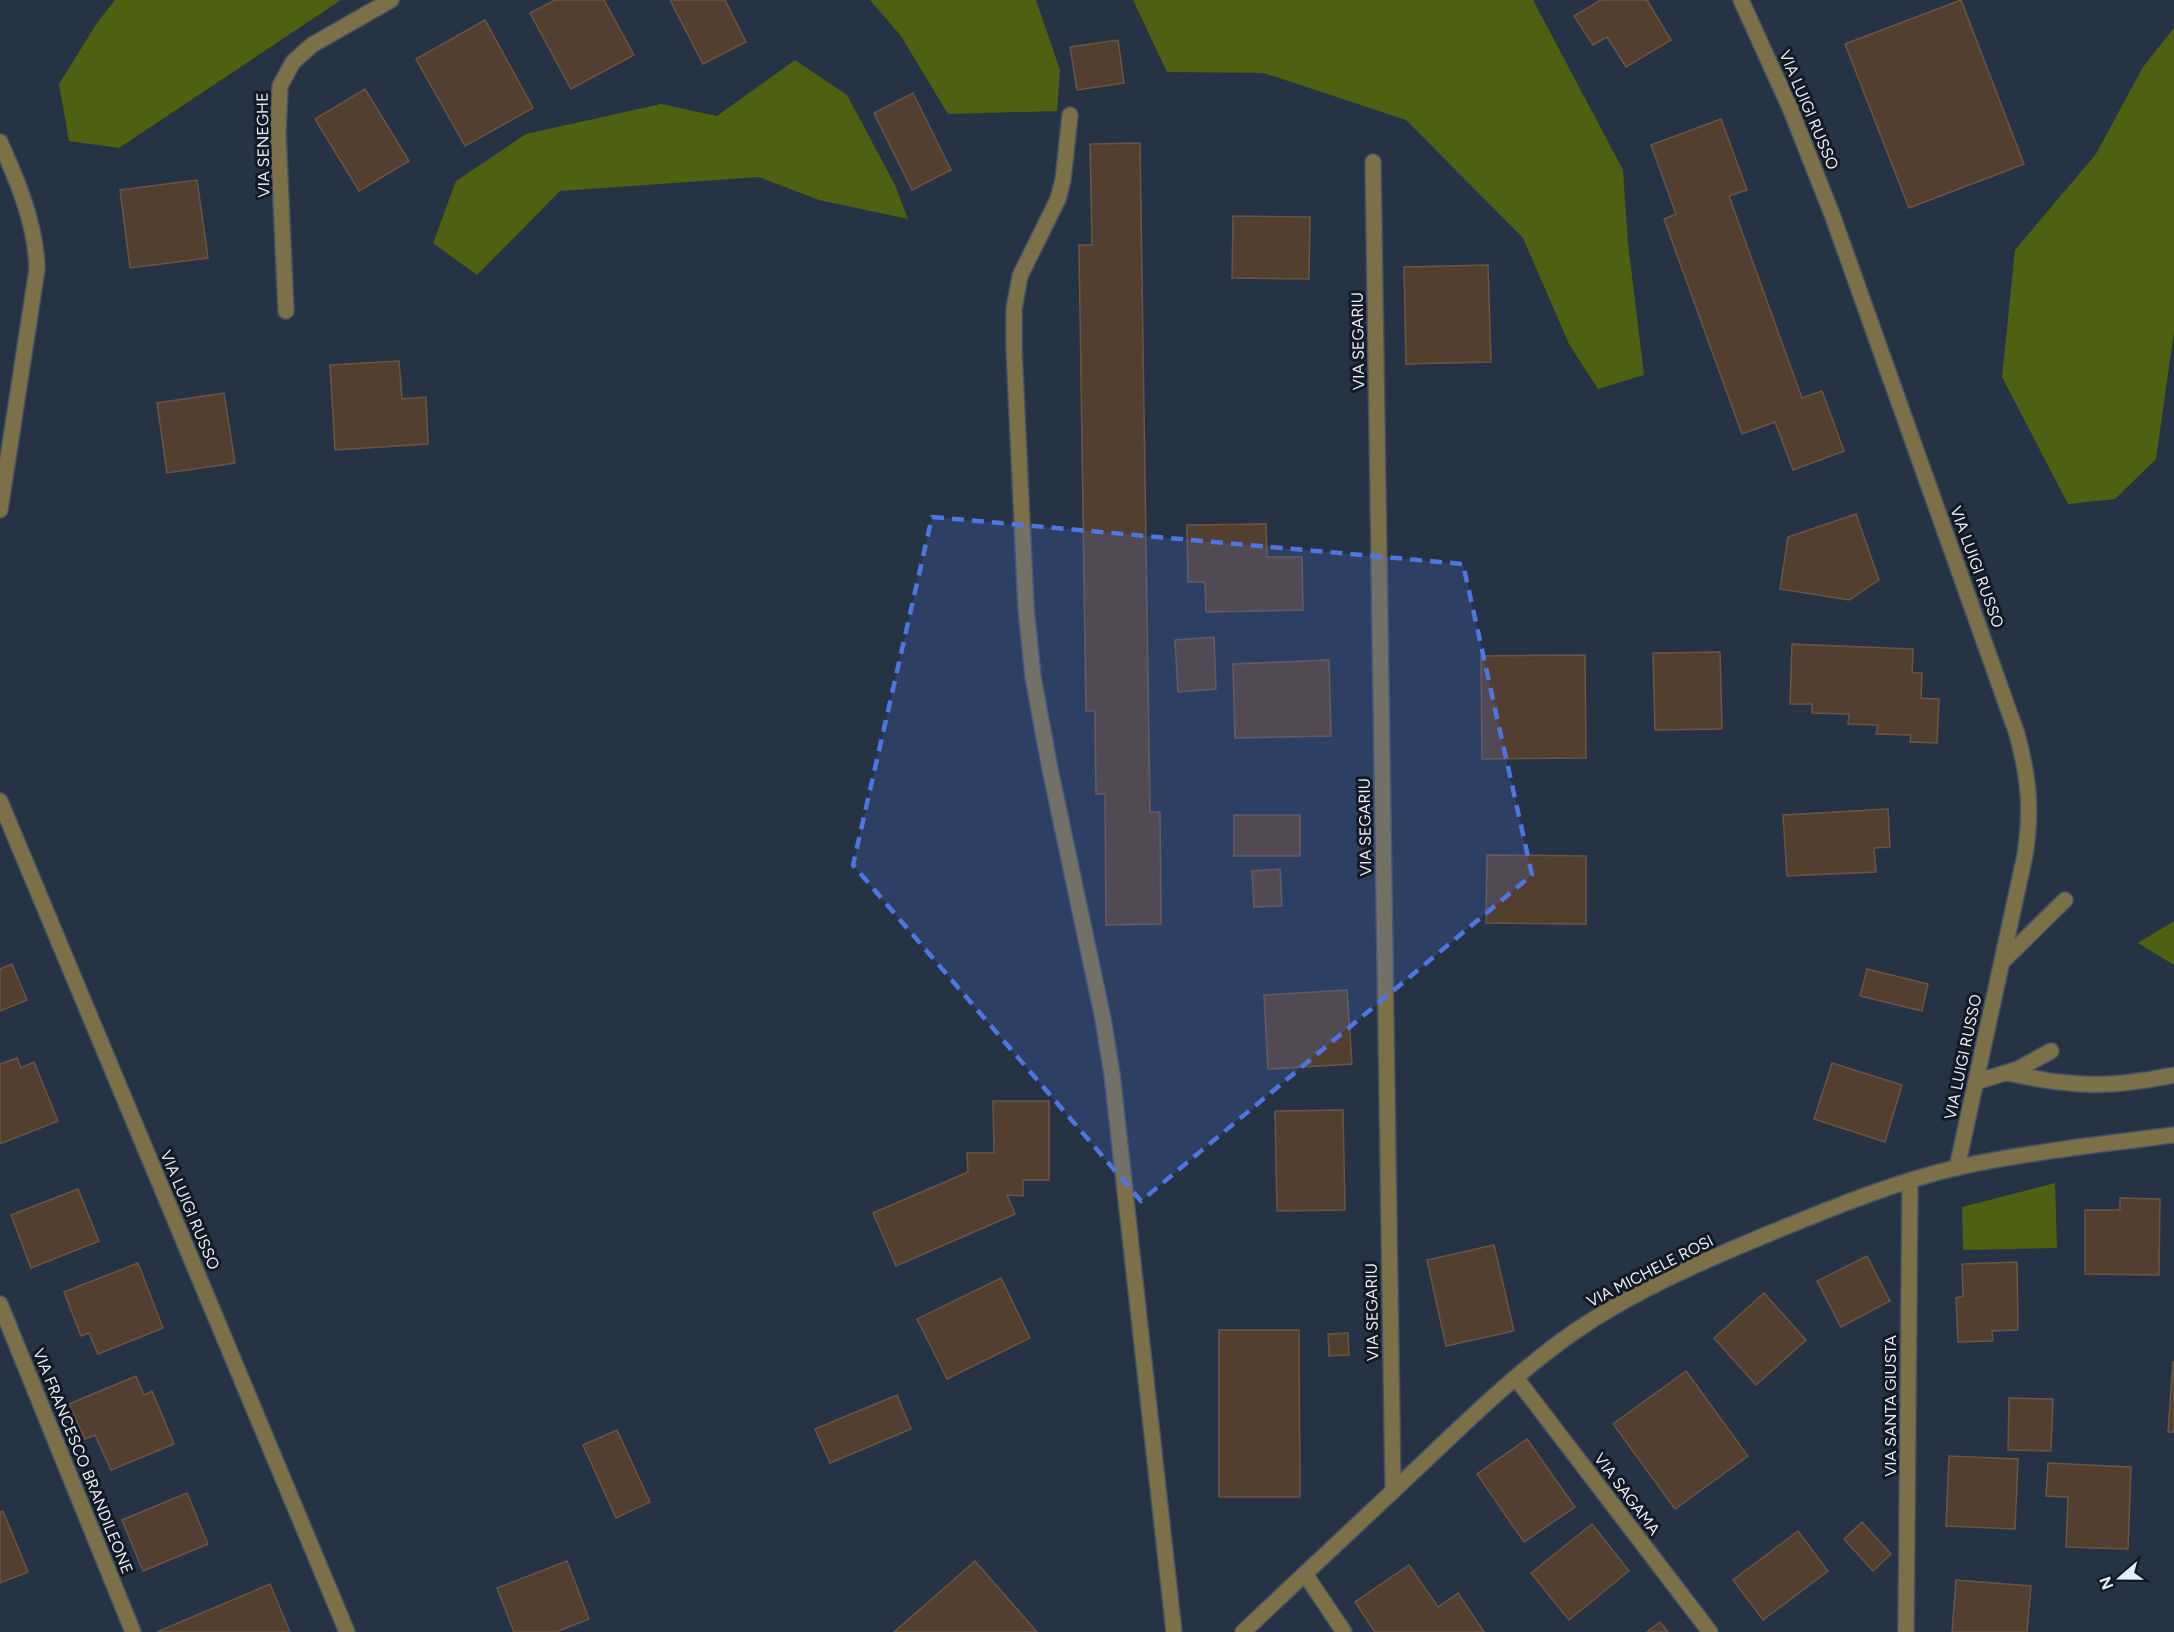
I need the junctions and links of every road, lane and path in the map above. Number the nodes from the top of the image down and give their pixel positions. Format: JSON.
{"nodes":[{"id":1,"x":391,"y":0,"type":"edge"},
{"id":2,"x":1741,"y":0,"type":"edge"},
{"id":3,"x":1070,"y":115,"type":"dead end"},
{"id":4,"x":0,"y":142,"type":"edge"},
{"id":5,"x":1373,"y":162,"type":"dead end"},
{"id":6,"x":286,"y":311,"type":"dead end"},
{"id":7,"x":0,"y":510,"type":"edge"},
{"id":8,"x":0,"y":801,"type":"edge"},
{"id":9,"x":2064,"y":900,"type":"dead end"},
{"id":10,"x":2002,"y":962,"type":"junction"},
{"id":11,"x":2051,"y":1051,"type":"dead end"},
{"id":12,"x":2007,"y":1073,"type":"junction"},
{"id":13,"x":2174,"y":1075,"type":"edge"},
{"id":14,"x":1976,"y":1082,"type":"junction"},
{"id":15,"x":2174,"y":1135,"type":"edge"},
{"id":16,"x":1957,"y":1168,"type":"junction"},
{"id":17,"x":1910,"y":1180,"type":"junction"},
{"id":18,"x":0,"y":1304,"type":"edge"},
{"id":19,"x":1516,"y":1378,"type":"junction"},
{"id":20,"x":1393,"y":1490,"type":"junction"},
{"id":21,"x":1305,"y":1574,"type":"junction"},
{"id":22,"x":132,"y":1632,"type":"edge"},
{"id":23,"x":347,"y":1632,"type":"edge"},
{"id":24,"x":1174,"y":1632,"type":"edge"},
{"id":25,"x":1244,"y":1632,"type":"edge"},
{"id":26,"x":1344,"y":1632,"type":"edge"},
{"id":27,"x":1710,"y":1632,"type":"edge"},
{"id":28,"x":1906,"y":1632,"type":"edge"}],
"edges":[{"from":1,"to":6,"type":"street","name":"VIA SENEGHE"},
{"from":2,"to":10,"type":"street","name":"VIA LUIGI RUSSO"},
{"from":3,"to":24,"type":"street"},
{"from":4,"to":7,"type":"street"},
{"from":5,"to":20,"type":"street","name":"VIA SEGARIU"},
{"from":8,"to":23,"type":"street","name":"VIA LUIGI RUSSO"},
{"from":9,"to":10,"type":"street"},
{"from":10,"to":14,"type":"street","name":"VIA LUIGI RUSSO"},
{"from":11,"to":12,"type":"street"},
{"from":12,"to":13,"type":"street"},
{"from":12,"to":14,"type":"street"},
{"from":14,"to":16,"type":"street","name":"VIA LUIGI RUSSO"},
{"from":15,"to":16,"type":"street","name":"VIA MICHELE ROSI"},
{"from":16,"to":17,"type":"street","name":"VIA MICHELE ROSI"},
{"from":17,"to":19,"type":"street","name":"VIA MICHELE ROSI"},
{"from":17,"to":28,"type":"street","name":"VIA SANTA GIUSTA"},
{"from":18,"to":22,"type":"street","name":"VIA FRANCESCO BRANDILEONE"},
{"from":19,"to":20,"type":"street","name":"VIA MICHELE ROSI"},
{"from":19,"to":27,"type":"street","name":"VIA SAGAMA"},
{"from":20,"to":21,"type":"street","name":"VIA MICHELE ROSI"},
{"from":21,"to":25,"type":"street","name":"VIA MICHELE ROSI"},
{"from":21,"to":26,"type":"street"}]}
